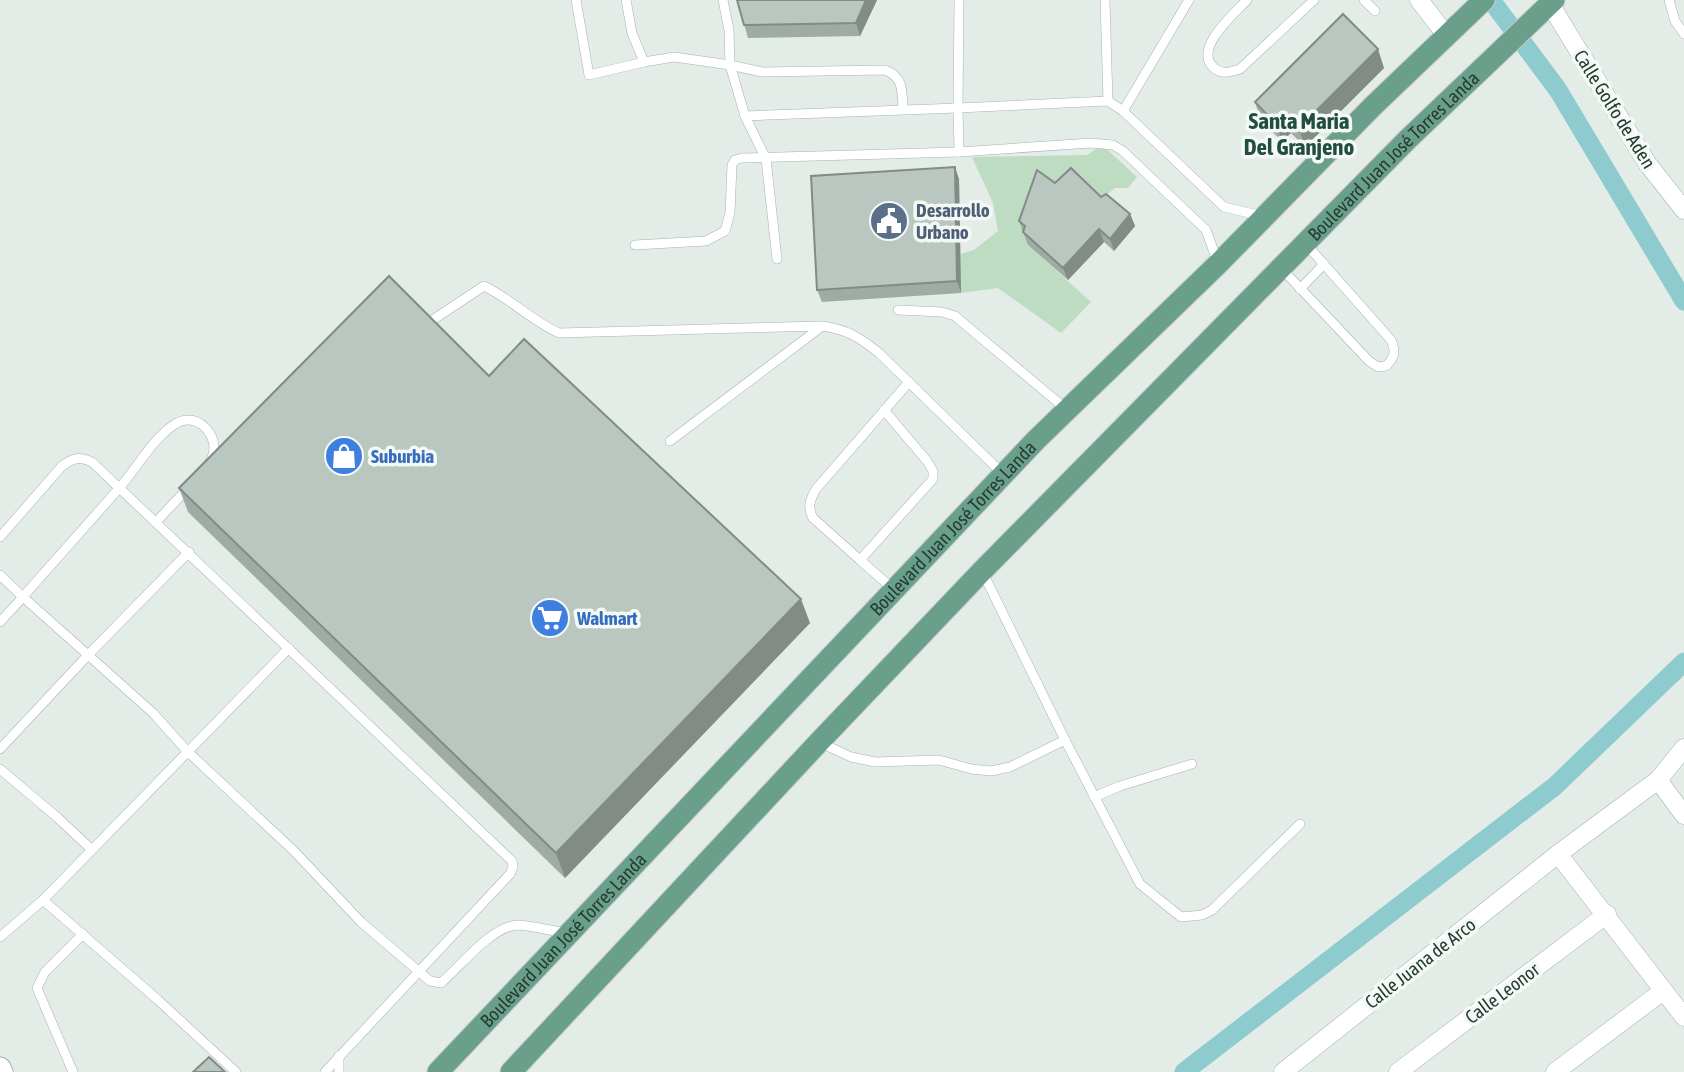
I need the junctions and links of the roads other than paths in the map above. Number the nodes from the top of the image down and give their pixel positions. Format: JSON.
{"nodes":[{"id":1,"x":576,"y":0,"type":"edge"},
{"id":2,"x":626,"y":0,"type":"edge"},
{"id":3,"x":723,"y":0,"type":"edge"},
{"id":4,"x":959,"y":0,"type":"edge"},
{"id":5,"x":1105,"y":0,"type":"edge"},
{"id":6,"x":1189,"y":0,"type":"edge"},
{"id":7,"x":1247,"y":0,"type":"edge"},
{"id":8,"x":1314,"y":0,"type":"edge"},
{"id":9,"x":1364,"y":0,"type":"edge"},
{"id":10,"x":1419,"y":0,"type":"edge"},
{"id":11,"x":1484,"y":0,"type":"edge"},
{"id":12,"x":1669,"y":0,"type":"edge"},
{"id":13,"x":1552,"y":2,"type":"edge"},
{"id":14,"x":1376,"y":11,"type":"dead end"},
{"id":15,"x":1452,"y":30,"type":"junction"},
{"id":16,"x":1684,"y":34,"type":"edge"},
{"id":17,"x":644,"y":62,"type":"junction"},
{"id":18,"x":730,"y":65,"type":"junction"},
{"id":19,"x":1108,"y":101,"type":"junction"},
{"id":20,"x":958,"y":108,"type":"junction"},
{"id":21,"x":903,"y":109,"type":"junction"},
{"id":22,"x":1123,"y":111,"type":"junction"},
{"id":23,"x":745,"y":116,"type":"junction"},
{"id":24,"x":959,"y":152,"type":"junction"},
{"id":25,"x":766,"y":159,"type":"junction"},
{"id":26,"x":1684,"y":210,"type":"edge"},
{"id":27,"x":1264,"y":216,"type":"junction"},
{"id":28,"x":1305,"y":243,"type":"junction"},
{"id":29,"x":635,"y":245,"type":"dead end"},
{"id":30,"x":777,"y":259,"type":"dead end"},
{"id":31,"x":1218,"y":264,"type":"junction"},
{"id":32,"x":1324,"y":264,"type":"junction"},
{"id":33,"x":1280,"y":268,"type":"junction"},
{"id":34,"x":1300,"y":289,"type":"junction"},
{"id":35,"x":898,"y":310,"type":"dead end"},
{"id":36,"x":434,"y":319,"type":"edge"},
{"id":37,"x":823,"y":326,"type":"junction"},
{"id":38,"x":909,"y":382,"type":"junction"},
{"id":39,"x":884,"y":410,"type":"junction"},
{"id":40,"x":1067,"y":410,"type":"junction"},
{"id":41,"x":670,"y":441,"type":"dead end"},
{"id":42,"x":1003,"y":474,"type":"junction"},
{"id":43,"x":121,"y":486,"type":"junction"},
{"id":44,"x":157,"y":522,"type":"junction"},
{"id":45,"x":0,"y":537,"type":"edge"},
{"id":46,"x":189,"y":552,"type":"junction"},
{"id":47,"x":860,"y":560,"type":"junction"},
{"id":48,"x":982,"y":571,"type":"junction"},
{"id":49,"x":0,"y":575,"type":"edge"},
{"id":50,"x":893,"y":589,"type":"junction"},
{"id":51,"x":23,"y":597,"type":"junction"},
{"id":52,"x":0,"y":622,"type":"edge"},
{"id":53,"x":289,"y":648,"type":"junction"},
{"id":54,"x":89,"y":654,"type":"junction"},
{"id":55,"x":1065,"y":740,"type":"junction"},
{"id":56,"x":819,"y":742,"type":"junction"},
{"id":57,"x":1684,"y":748,"type":"edge"},
{"id":58,"x":0,"y":750,"type":"edge"},
{"id":59,"x":187,"y":751,"type":"junction"},
{"id":60,"x":1192,"y":764,"type":"dead end"},
{"id":61,"x":0,"y":769,"type":"edge"},
{"id":62,"x":1658,"y":780,"type":"junction"},
{"id":63,"x":1094,"y":797,"type":"junction"},
{"id":64,"x":1684,"y":815,"type":"edge"},
{"id":65,"x":1300,"y":824,"type":"dead end"},
{"id":66,"x":91,"y":849,"type":"junction"},
{"id":67,"x":1558,"y":854,"type":"junction"},
{"id":68,"x":43,"y":900,"type":"junction"},
{"id":69,"x":1606,"y":914,"type":"junction"},
{"id":70,"x":567,"y":933,"type":"junction"},
{"id":71,"x":83,"y":934,"type":"junction"},
{"id":72,"x":0,"y":937,"type":"edge"},
{"id":73,"x":418,"y":973,"type":"junction"},
{"id":74,"x":1662,"y":990,"type":"junction"},
{"id":75,"x":1684,"y":1017,"type":"edge"},
{"id":76,"x":339,"y":1056,"type":"junction"},
{"id":77,"x":73,"y":1072,"type":"edge"},
{"id":78,"x":236,"y":1072,"type":"edge"},
{"id":79,"x":325,"y":1072,"type":"edge"},
{"id":80,"x":339,"y":1072,"type":"edge"},
{"id":81,"x":438,"y":1072,"type":"edge"},
{"id":82,"x":511,"y":1072,"type":"edge"},
{"id":83,"x":1283,"y":1072,"type":"edge"},
{"id":84,"x":1398,"y":1072,"type":"edge"},
{"id":85,"x":1555,"y":1072,"type":"edge"}],
"edges":[{"from":1,"to":17,"type":"lane"},
{"from":2,"to":17,"type":"lane"},
{"from":3,"to":18,"type":"lane"},
{"from":4,"to":20,"type":"lane"},
{"from":5,"to":19,"type":"lane"},
{"from":6,"to":22,"type":"lane"},
{"from":7,"to":8,"type":"lane"},
{"from":9,"to":14,"type":"lane"},
{"from":10,"to":15,"type":"street"},
{"from":11,"to":15,"type":"main road","name":"Boulevard Juan José Torres Landa"},
{"from":12,"to":16,"type":"lane"},
{"from":13,"to":26,"type":"street","name":"Calle Golfo de Aden"},
{"from":13,"to":28,"type":"main road","name":"Boulevard Juan José Torres Landa"},
{"from":15,"to":27,"type":"main road","name":"Boulevard Juan José Torres Landa"},
{"from":17,"to":18,"type":"lane"},
{"from":18,"to":21,"type":"lane"},
{"from":18,"to":23,"type":"lane"},
{"from":19,"to":20,"type":"lane"},
{"from":19,"to":22,"type":"lane"},
{"from":20,"to":21,"type":"lane"},
{"from":20,"to":24,"type":"lane"},
{"from":21,"to":23,"type":"lane"},
{"from":22,"to":27,"type":"lane"},
{"from":23,"to":25,"type":"lane"},
{"from":24,"to":25,"type":"lane"},
{"from":24,"to":31,"type":"lane"},
{"from":25,"to":29,"type":"lane"},
{"from":25,"to":30,"type":"lane"},
{"from":27,"to":31,"type":"main road","name":"Boulevard Juan José Torres Landa"},
{"from":28,"to":32,"type":"lane"},
{"from":28,"to":33,"type":"main road","name":"Boulevard Juan José Torres Landa"},
{"from":31,"to":40,"type":"main road","name":"Boulevard Juan José Torres Landa"},
{"from":32,"to":34,"type":"lane"},
{"from":32,"to":34,"type":"lane"},
{"from":33,"to":34,"type":"lane"},
{"from":33,"to":48,"type":"main road","name":"Boulevard Juan José Torres Landa"},
{"from":35,"to":40,"type":"lane"},
{"from":36,"to":37,"type":"lane"},
{"from":37,"to":38,"type":"lane"},
{"from":37,"to":41,"type":"lane"},
{"from":38,"to":39,"type":"lane"},
{"from":38,"to":42,"type":"lane"},
{"from":39,"to":47,"type":"lane"},
{"from":39,"to":47,"type":"lane"},
{"from":40,"to":42,"type":"main road","name":"Boulevard Juan José Torres Landa"},
{"from":42,"to":50,"type":"main road","name":"Boulevard Juan José Torres Landa"},
{"from":43,"to":44,"type":"lane"},
{"from":43,"to":44,"type":"lane"},
{"from":43,"to":45,"type":"lane"},
{"from":43,"to":51,"type":"lane"},
{"from":44,"to":46,"type":"lane"},
{"from":46,"to":53,"type":"lane"},
{"from":46,"to":54,"type":"lane"},
{"from":47,"to":50,"type":"lane"},
{"from":48,"to":55,"type":"lane"},
{"from":48,"to":56,"type":"main road","name":"Boulevard Juan José Torres Landa"},
{"from":49,"to":51,"type":"lane"},
{"from":50,"to":70,"type":"main road","name":"Boulevard Juan José Torres Landa"},
{"from":51,"to":52,"type":"lane"},
{"from":51,"to":54,"type":"lane"},
{"from":53,"to":59,"type":"lane"},
{"from":53,"to":73,"type":"lane"},
{"from":54,"to":58,"type":"lane"},
{"from":54,"to":59,"type":"lane"},
{"from":55,"to":56,"type":"lane"},
{"from":55,"to":63,"type":"lane"},
{"from":56,"to":82,"type":"main road","name":"Boulevard Juan José Torres Landa"},
{"from":57,"to":62,"type":"street","name":"Calle Juana de Arco"},
{"from":59,"to":66,"type":"lane"},
{"from":59,"to":73,"type":"lane"},
{"from":60,"to":63,"type":"lane"},
{"from":61,"to":66,"type":"lane"},
{"from":62,"to":64,"type":"street"},
{"from":62,"to":67,"type":"street","name":"Calle Juana de Arco"},
{"from":63,"to":65,"type":"lane"},
{"from":66,"to":68,"type":"lane"},
{"from":67,"to":69,"type":"street"},
{"from":67,"to":83,"type":"street","name":"Calle Juana de Arco"},
{"from":68,"to":71,"type":"lane"},
{"from":68,"to":72,"type":"lane"},
{"from":69,"to":74,"type":"street"},
{"from":69,"to":84,"type":"street","name":"Calle Leonor"},
{"from":70,"to":73,"type":"lane"},
{"from":70,"to":81,"type":"main road","name":"Boulevard Juan José Torres Landa"},
{"from":71,"to":77,"type":"lane"},
{"from":71,"to":78,"type":"lane"},
{"from":73,"to":76,"type":"lane"},
{"from":74,"to":75,"type":"street"},
{"from":74,"to":85,"type":"street"},
{"from":76,"to":79,"type":"lane"},
{"from":76,"to":80,"type":"lane"}]}
